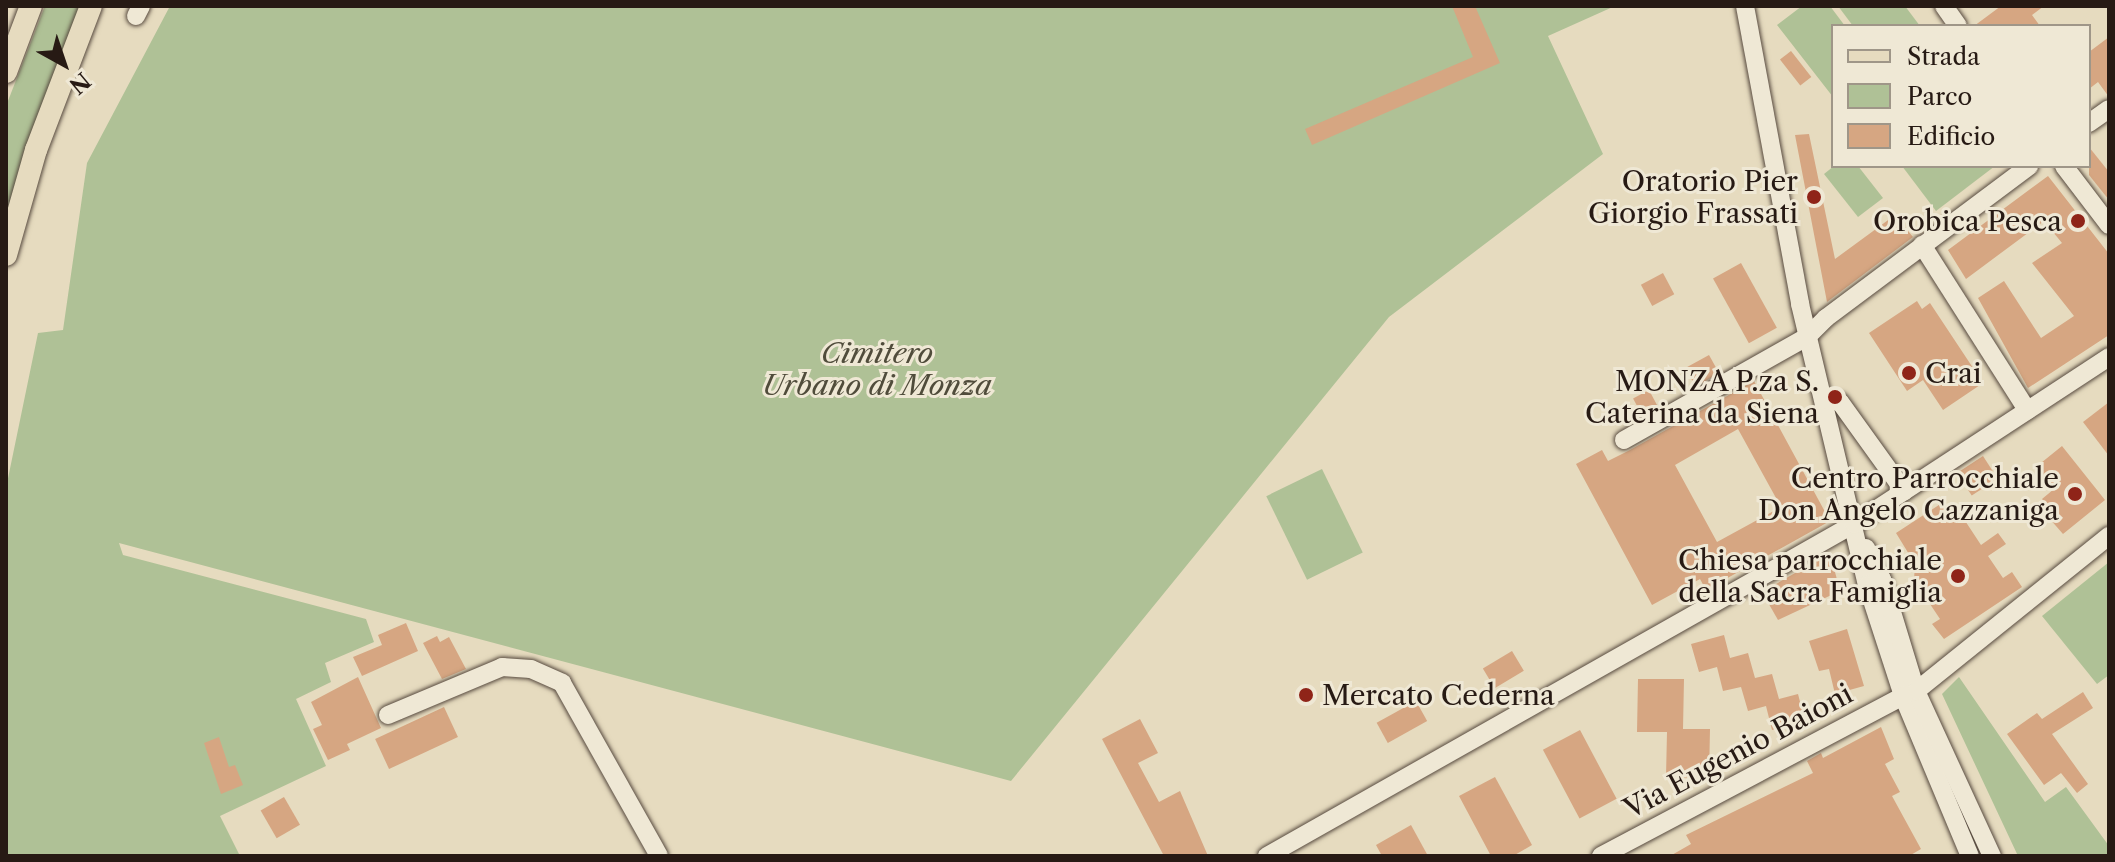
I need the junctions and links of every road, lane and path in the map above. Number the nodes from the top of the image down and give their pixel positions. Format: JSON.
{"nodes":[{"id":1,"x":31,"y":6,"type":"edge"},
{"id":2,"x":91,"y":6,"type":"edge"},
{"id":3,"x":1745,"y":6,"type":"edge"},
{"id":4,"x":6,"y":72,"type":"edge"},
{"id":5,"x":2109,"y":109,"type":"edge"},
{"id":6,"x":2091,"y":122,"type":"edge"},
{"id":7,"x":2026,"y":168,"type":"edge"},
{"id":8,"x":2066,"y":168,"type":"edge"},
{"id":9,"x":2109,"y":225,"type":"edge"},
{"id":10,"x":1922,"y":245,"type":"junction"},
{"id":11,"x":6,"y":255,"type":"edge"},
{"id":12,"x":1807,"y":337,"type":"junction"},
{"id":13,"x":2109,"y":357,"type":"edge"},
{"id":14,"x":1824,"y":399,"type":"junction"},
{"id":15,"x":2027,"y":410,"type":"junction"},
{"id":16,"x":1624,"y":440,"type":"dead end"},
{"id":17,"x":1904,"y":491,"type":"junction"},
{"id":18,"x":1854,"y":524,"type":"junction"},
{"id":19,"x":2109,"y":536,"type":"edge"},
{"id":20,"x":1909,"y":694,"type":"junction"},
{"id":21,"x":388,"y":715,"type":"dead end"},
{"id":22,"x":659,"y":856,"type":"edge"},
{"id":23,"x":1267,"y":856,"type":"edge"},
{"id":24,"x":1601,"y":856,"type":"edge"},
{"id":25,"x":1970,"y":856,"type":"edge"},
{"id":26,"x":1992,"y":856,"type":"edge"}],
"edges":[{"from":1,"to":4,"type":"main road"},
{"from":2,"to":11,"type":"main road"},
{"from":3,"to":12,"type":"street"},
{"from":5,"to":6,"type":"street"},
{"from":7,"to":10,"type":"street"},
{"from":8,"to":9,"type":"street"},
{"from":10,"to":12,"type":"street"},
{"from":10,"to":15,"type":"street"},
{"from":12,"to":14,"type":"street"},
{"from":12,"to":16,"type":"street"},
{"from":13,"to":15,"type":"street"},
{"from":14,"to":17,"type":"street"},
{"from":14,"to":18,"type":"street"},
{"from":15,"to":17,"type":"street"},
{"from":17,"to":18,"type":"street"},
{"from":18,"to":20,"type":"street"},
{"from":18,"to":23,"type":"street"},
{"from":19,"to":20,"type":"street","name":"Via Eugenio Baioni"},
{"from":20,"to":24,"type":"street","name":"Via Eugenio Baioni"},
{"from":20,"to":25,"type":"street"},
{"from":20,"to":26,"type":"street"},
{"from":21,"to":22,"type":"street"}]}
